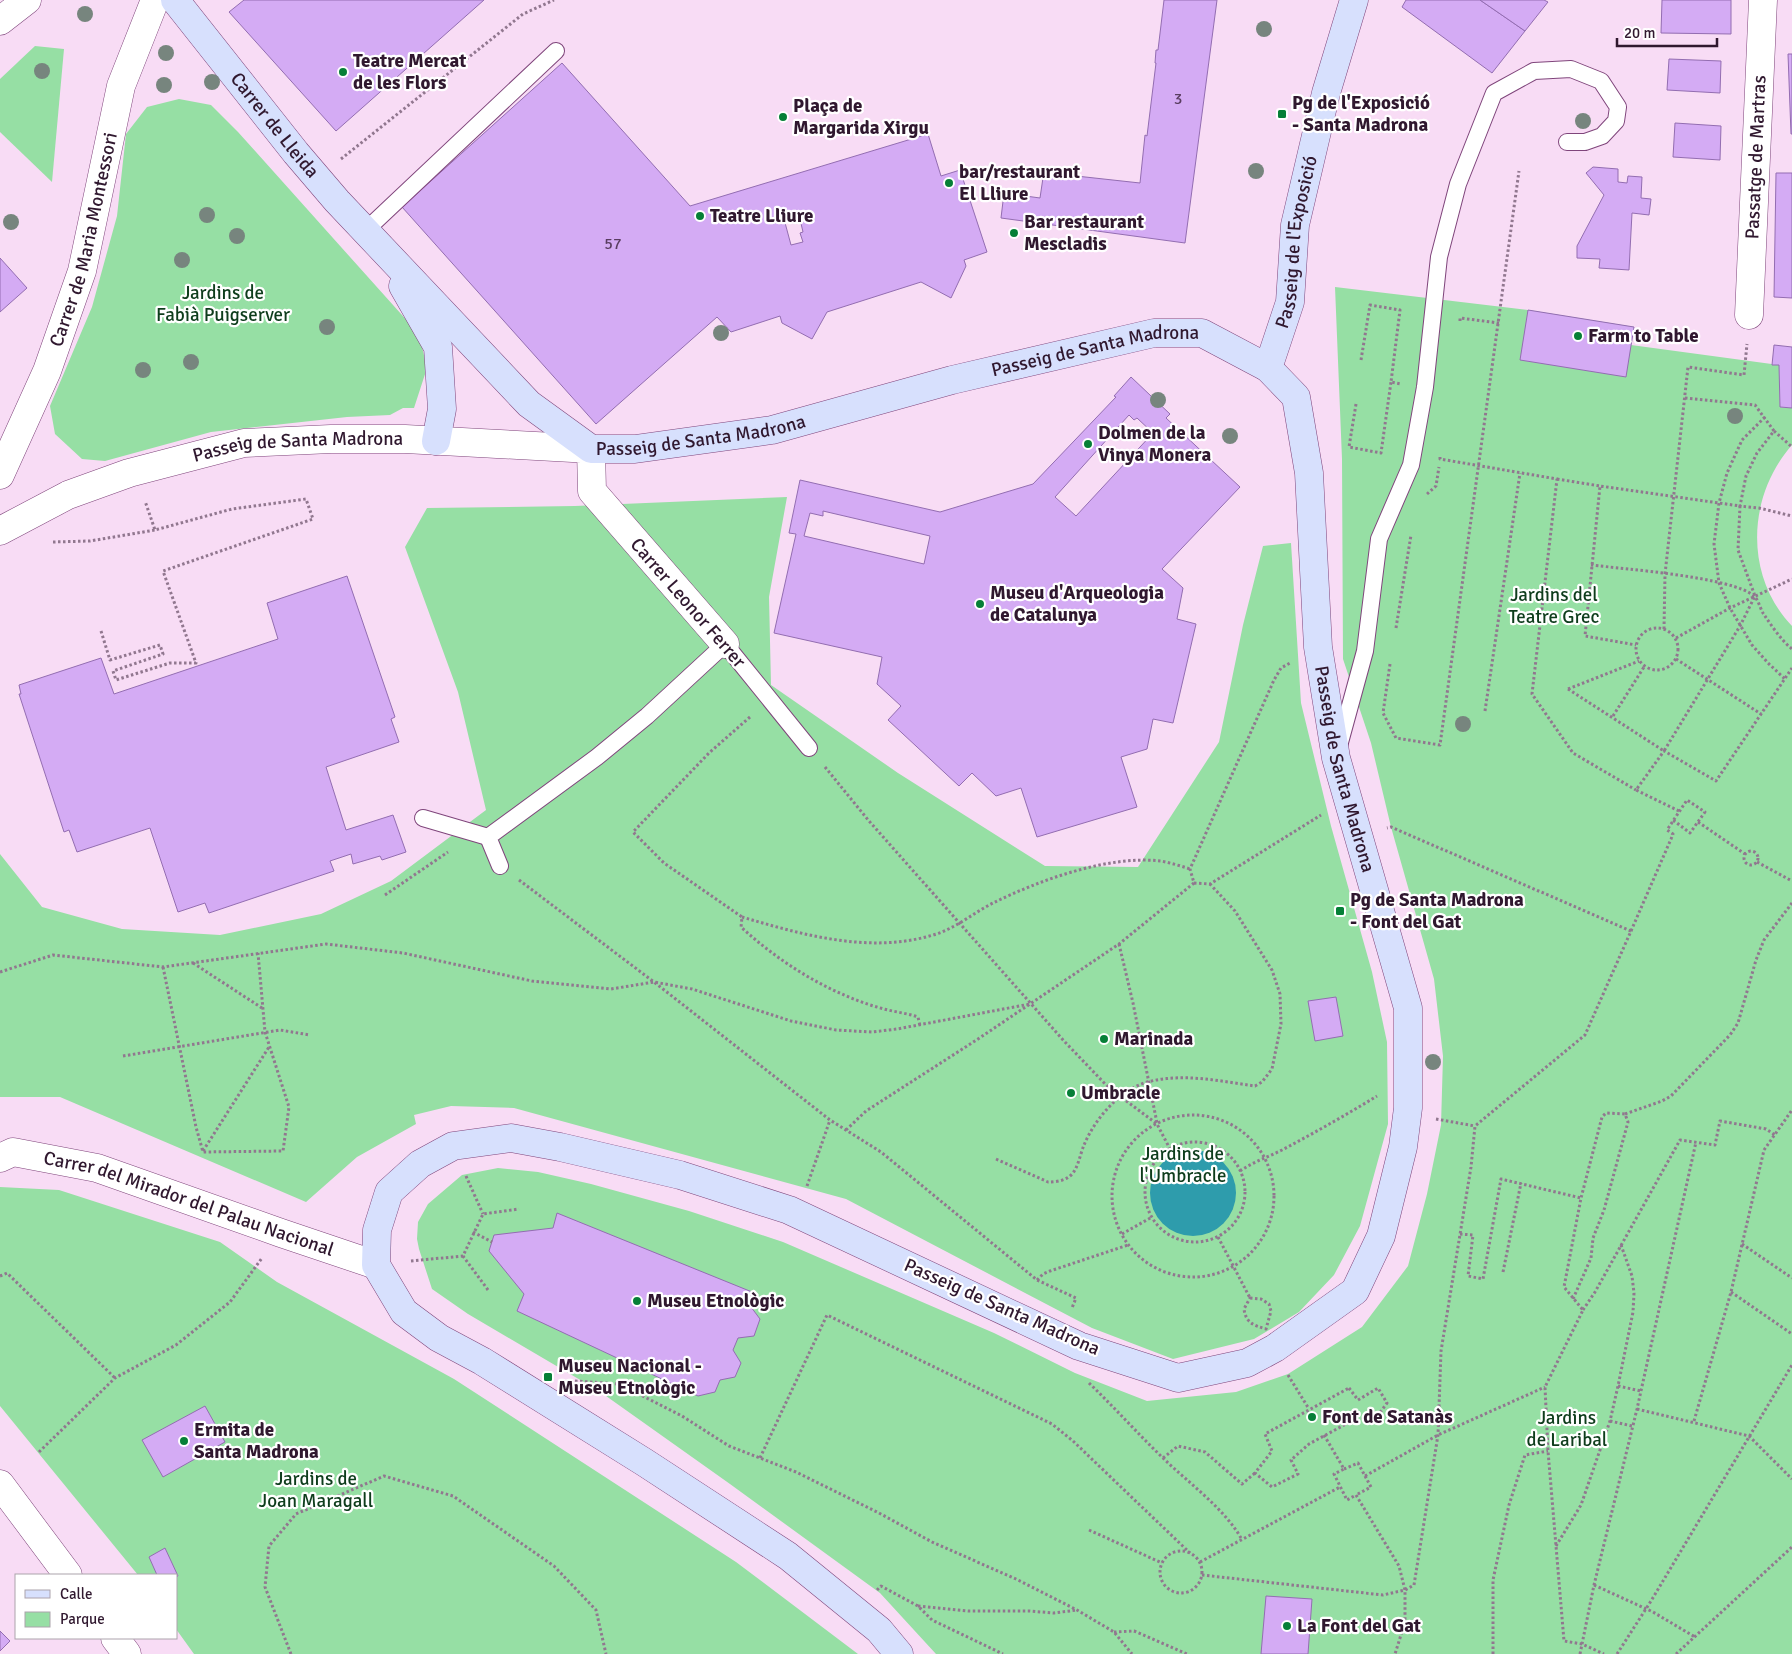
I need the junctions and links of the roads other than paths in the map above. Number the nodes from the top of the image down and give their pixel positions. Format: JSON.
{"nodes":[{"id":1,"x":27,"y":0,"type":"edge"},
{"id":2,"x":155,"y":0,"type":"edge"},
{"id":3,"x":175,"y":0,"type":"edge"},
{"id":4,"x":1354,"y":0,"type":"edge"},
{"id":5,"x":1763,"y":0,"type":"edge"},
{"id":6,"x":0,"y":21,"type":"edge"},
{"id":7,"x":556,"y":52,"type":"dead end"},
{"id":8,"x":1567,"y":142,"type":"dead end"},
{"id":9,"x":372,"y":238,"type":"junction"},
{"id":10,"x":1749,"y":315,"type":"dead end"},
{"id":11,"x":1268,"y":368,"type":"junction"},
{"id":12,"x":436,"y":440,"type":"junction"},
{"id":13,"x":591,"y":449,"type":"junction"},
{"id":14,"x":0,"y":475,"type":"edge"},
{"id":15,"x":0,"y":531,"type":"edge"},
{"id":16,"x":724,"y":644,"type":"junction"},
{"id":17,"x":809,"y":748,"type":"road end"},
{"id":18,"x":1336,"y":758,"type":"junction"},
{"id":19,"x":423,"y":818,"type":"dead end"},
{"id":20,"x":488,"y":837,"type":"junction"},
{"id":21,"x":500,"y":866,"type":"road end"},
{"id":22,"x":0,"y":1158,"type":"edge"},
{"id":23,"x":376,"y":1265,"type":"junction"},
{"id":24,"x":0,"y":1484,"type":"edge"},
{"id":25,"x":67,"y":1574,"type":"edge"},
{"id":26,"x":116,"y":1639,"type":"edge"},
{"id":27,"x":127,"y":1654,"type":"edge"},
{"id":28,"x":899,"y":1654,"type":"edge"}],
"edges":[{"from":1,"to":6,"type":"street"},
{"from":2,"to":14,"type":"street","name":"Carrer de Maria Montessori"},
{"from":3,"to":9,"type":"street","name":"Carrer de Lleida"},
{"from":4,"to":11,"type":"street","name":"Passeig de l'Exposició"},
{"from":5,"to":10,"type":"street","name":"Passatge de Martras"},
{"from":7,"to":9,"type":"lane"},
{"from":8,"to":18,"type":"lane"},
{"from":9,"to":12,"type":"street","name":"Carrer de Lleida"},
{"from":9,"to":13,"type":"street","name":"Carrer de Lleida"},
{"from":11,"to":13,"type":"street","name":"Passeig de Santa Madrona"},
{"from":11,"to":18,"type":"street","name":"Passeig de Santa Madrona"},
{"from":12,"to":13,"type":"street","name":"Passeig de Santa Madrona"},
{"from":12,"to":15,"type":"street","name":"Passeig de Santa Madrona"},
{"from":13,"to":16,"type":"street","name":"Carrer Leonor Ferrer"},
{"from":16,"to":17,"type":"lane","name":"Carrer Leonor Ferrer"},
{"from":16,"to":20,"type":"lane"},
{"from":18,"to":23,"type":"street","name":"Passeig de Santa Madrona"},
{"from":19,"to":20,"type":"lane"},
{"from":20,"to":21,"type":"lane"},
{"from":22,"to":23,"type":"street","name":"Carrer del Mirador del Palau Nacional"},
{"from":23,"to":28,"type":"street"},
{"from":24,"to":25,"type":"street"},
{"from":26,"to":27,"type":"street"}]}
